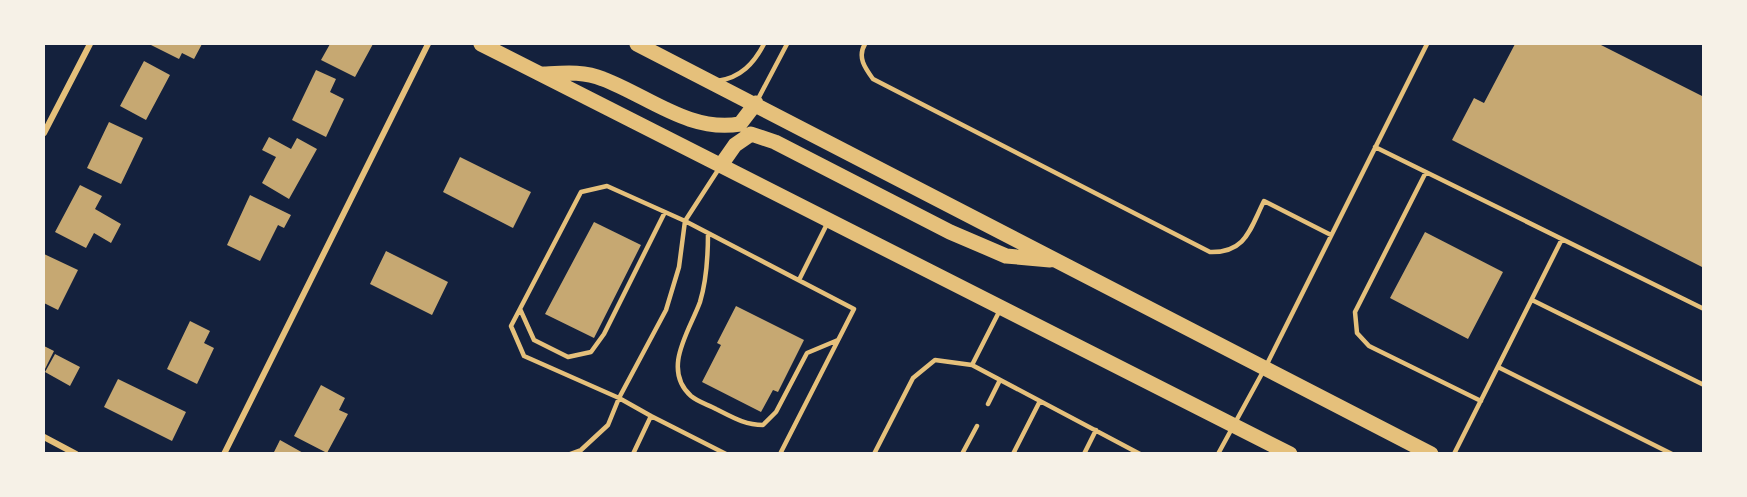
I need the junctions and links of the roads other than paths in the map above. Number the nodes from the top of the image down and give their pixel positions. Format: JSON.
{"nodes":[{"id":1,"x":90,"y":44,"type":"edge"},
{"id":2,"x":428,"y":44,"type":"edge"},
{"id":3,"x":481,"y":44,"type":"edge"},
{"id":4,"x":637,"y":44,"type":"edge"},
{"id":5,"x":765,"y":44,"type":"edge"},
{"id":6,"x":787,"y":44,"type":"edge"},
{"id":7,"x":865,"y":44,"type":"edge"},
{"id":8,"x":1427,"y":44,"type":"edge"},
{"id":9,"x":541,"y":74,"type":"junction"},
{"id":10,"x":710,"y":81,"type":"junction"},
{"id":11,"x":756,"y":103,"type":"junction"},
{"id":12,"x":44,"y":133,"type":"edge"},
{"id":13,"x":1375,"y":147,"type":"junction"},
{"id":14,"x":721,"y":165,"type":"junction"},
{"id":15,"x":1426,"y":172,"type":"junction"},
{"id":16,"x":665,"y":212,"type":"junction"},
{"id":17,"x":830,"y":220,"type":"junction"},
{"id":18,"x":685,"y":221,"type":"junction"},
{"id":19,"x":708,"y":233,"type":"junction"},
{"id":20,"x":1331,"y":235,"type":"junction"},
{"id":21,"x":1562,"y":239,"type":"junction"},
{"id":22,"x":1056,"y":260,"type":"junction"},
{"id":23,"x":799,"y":280,"type":"junction"},
{"id":24,"x":1532,"y":300,"type":"junction"},
{"id":25,"x":1002,"y":307,"type":"junction"},
{"id":26,"x":520,"y":309,"type":"junction"},
{"id":27,"x":1704,"y":309,"type":"edge"},
{"id":28,"x":839,"y":340,"type":"junction"},
{"id":29,"x":972,"y":365,"type":"junction"},
{"id":30,"x":1498,"y":367,"type":"junction"},
{"id":31,"x":1264,"y":368,"type":"junction"},
{"id":32,"x":1000,"y":380,"type":"junction"},
{"id":33,"x":1704,"y":385,"type":"edge"},
{"id":34,"x":619,"y":398,"type":"junction"},
{"id":35,"x":1040,"y":401,"type":"junction"},
{"id":36,"x":1481,"y":401,"type":"junction"},
{"id":37,"x":988,"y":404,"type":"dead end"},
{"id":38,"x":651,"y":416,"type":"junction"},
{"id":39,"x":1234,"y":425,"type":"junction"},
{"id":40,"x":977,"y":426,"type":"dead end"},
{"id":41,"x":1096,"y":430,"type":"junction"},
{"id":42,"x":44,"y":437,"type":"edge"},
{"id":43,"x":76,"y":453,"type":"edge"},
{"id":44,"x":224,"y":453,"type":"edge"},
{"id":45,"x":570,"y":453,"type":"edge"},
{"id":46,"x":633,"y":453,"type":"edge"},
{"id":47,"x":726,"y":453,"type":"edge"},
{"id":48,"x":780,"y":453,"type":"edge"},
{"id":49,"x":874,"y":453,"type":"edge"},
{"id":50,"x":962,"y":453,"type":"edge"},
{"id":51,"x":1013,"y":453,"type":"edge"},
{"id":52,"x":1084,"y":453,"type":"edge"},
{"id":53,"x":1140,"y":453,"type":"edge"},
{"id":54,"x":1218,"y":453,"type":"edge"},
{"id":55,"x":1290,"y":453,"type":"edge"},
{"id":56,"x":1431,"y":453,"type":"edge"},
{"id":57,"x":1454,"y":453,"type":"edge"},
{"id":58,"x":1672,"y":453,"type":"edge"}],
"edges":[{"from":1,"to":12,"type":"street"},
{"from":2,"to":44,"type":"street"},
{"from":3,"to":9,"type":"main road"},
{"from":4,"to":10,"type":"main road"},
{"from":5,"to":10,"type":"lane"},
{"from":6,"to":11,"type":"lane"},
{"from":7,"to":20,"type":"lane"},
{"from":8,"to":13,"type":"lane"},
{"from":9,"to":11,"type":"main road"},
{"from":9,"to":14,"type":"main road"},
{"from":10,"to":11,"type":"main road"},
{"from":11,"to":22,"type":"main road"},
{"from":13,"to":15,"type":"lane"},
{"from":13,"to":20,"type":"lane"},
{"from":14,"to":17,"type":"main road"},
{"from":14,"to":18,"type":"lane"},
{"from":14,"to":22,"type":"main road"},
{"from":15,"to":21,"type":"lane"},
{"from":15,"to":36,"type":"lane"},
{"from":16,"to":18,"type":"lane"},
{"from":16,"to":26,"type":"lane"},
{"from":16,"to":26,"type":"lane"},
{"from":17,"to":23,"type":"lane"},
{"from":17,"to":25,"type":"main road"},
{"from":18,"to":19,"type":"lane"},
{"from":18,"to":34,"type":"lane"},
{"from":19,"to":23,"type":"lane"},
{"from":19,"to":28,"type":"lane"},
{"from":20,"to":31,"type":"lane"},
{"from":21,"to":24,"type":"lane"},
{"from":21,"to":27,"type":"lane"},
{"from":22,"to":31,"type":"main road"},
{"from":23,"to":28,"type":"lane"},
{"from":24,"to":30,"type":"lane"},
{"from":24,"to":33,"type":"lane"},
{"from":25,"to":29,"type":"lane"},
{"from":25,"to":39,"type":"main road"},
{"from":26,"to":34,"type":"lane"},
{"from":28,"to":48,"type":"lane"},
{"from":29,"to":32,"type":"lane"},
{"from":29,"to":49,"type":"lane"},
{"from":30,"to":36,"type":"lane"},
{"from":30,"to":58,"type":"lane"},
{"from":31,"to":39,"type":"lane"},
{"from":31,"to":56,"type":"main road"},
{"from":32,"to":35,"type":"lane"},
{"from":32,"to":37,"type":"lane"},
{"from":34,"to":38,"type":"lane"},
{"from":34,"to":45,"type":"lane"},
{"from":35,"to":41,"type":"lane"},
{"from":35,"to":51,"type":"lane"},
{"from":36,"to":57,"type":"lane"},
{"from":38,"to":46,"type":"lane"},
{"from":38,"to":47,"type":"lane"},
{"from":39,"to":54,"type":"lane"},
{"from":39,"to":55,"type":"main road"},
{"from":40,"to":50,"type":"lane"},
{"from":41,"to":52,"type":"lane"},
{"from":41,"to":53,"type":"lane"},
{"from":42,"to":43,"type":"street"}]}
